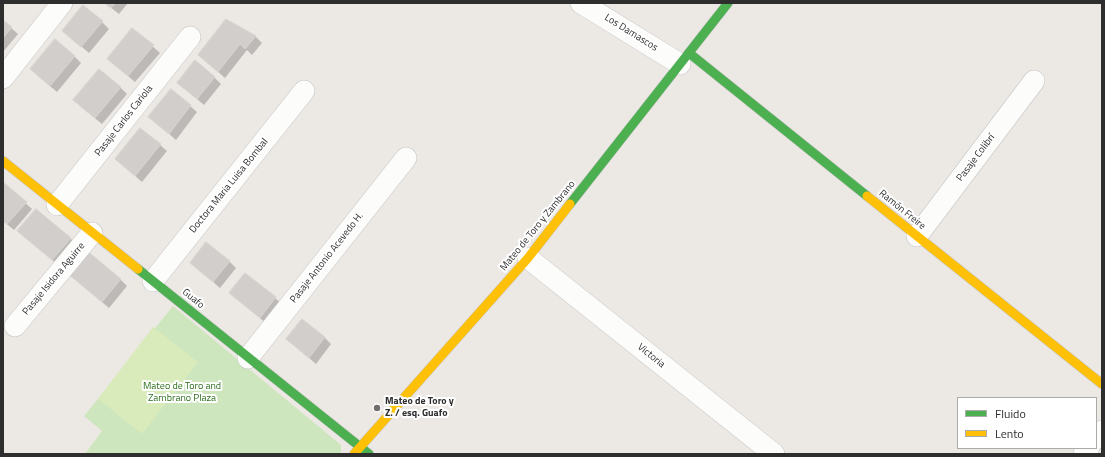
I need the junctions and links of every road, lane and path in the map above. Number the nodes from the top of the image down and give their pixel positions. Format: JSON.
{"nodes":[{"id":1,"x":62,"y":3,"type":"edge"},
{"id":2,"x":581,"y":3,"type":"edge"},
{"id":3,"x":728,"y":3,"type":"edge"},
{"id":4,"x":190,"y":37,"type":"dead end"},
{"id":5,"x":684,"y":58,"type":"junction"},
{"id":6,"x":3,"y":78,"type":"edge"},
{"id":7,"x":1034,"y":81,"type":"dead end"},
{"id":8,"x":304,"y":91,"type":"dead end"},
{"id":9,"x":406,"y":158,"type":"dead end"},
{"id":10,"x":3,"y":161,"type":"edge"},
{"id":11,"x":57,"y":204,"type":"junction"},
{"id":12,"x":92,"y":233,"type":"junction"},
{"id":13,"x":917,"y":236,"type":"junction"},
{"id":14,"x":528,"y":258,"type":"junction"},
{"id":15,"x":153,"y":281,"type":"junction"},
{"id":16,"x":15,"y":326,"type":"dead end"},
{"id":17,"x":248,"y":358,"type":"junction"},
{"id":18,"x":1102,"y":384,"type":"edge"},
{"id":19,"x":357,"y":450,"type":"edge"},
{"id":20,"x":369,"y":454,"type":"edge"},
{"id":21,"x":774,"y":454,"type":"edge"}],
"edges":[{"from":1,"to":6,"type":"street"},
{"from":2,"to":5,"type":"street","name":"Los Damascos"},
{"from":3,"to":5,"type":"street","name":"Mateo de Toro y Zambrano"},
{"from":4,"to":11,"type":"street","name":"Pasaje Carlos Cariola"},
{"from":5,"to":13,"type":"street","name":"Ramón Freire"},
{"from":5,"to":14,"type":"street","name":"Mateo de Toro y Zambrano"},
{"from":7,"to":13,"type":"street","name":"Pasaje Colibrí"},
{"from":8,"to":15,"type":"street","name":"Doctora Maria Luisa Bombal"},
{"from":9,"to":17,"type":"street","name":"Pasaje Antonio Acevedo H."},
{"from":10,"to":11,"type":"street","name":"Guafo"},
{"from":11,"to":12,"type":"street","name":"Guafo"},
{"from":12,"to":15,"type":"street","name":"Guafo"},
{"from":12,"to":16,"type":"street","name":"Pasaje Isidora Aguirre"},
{"from":13,"to":18,"type":"street","name":"Ramón Freire"},
{"from":14,"to":19,"type":"street","name":"Mateo de Toro y Zambrano"},
{"from":14,"to":21,"type":"street","name":"Victoria"},
{"from":15,"to":17,"type":"street","name":"Guafo"},
{"from":17,"to":19,"type":"street","name":"Guafo"},
{"from":19,"to":20,"type":"street","name":"Guafo"}]}
